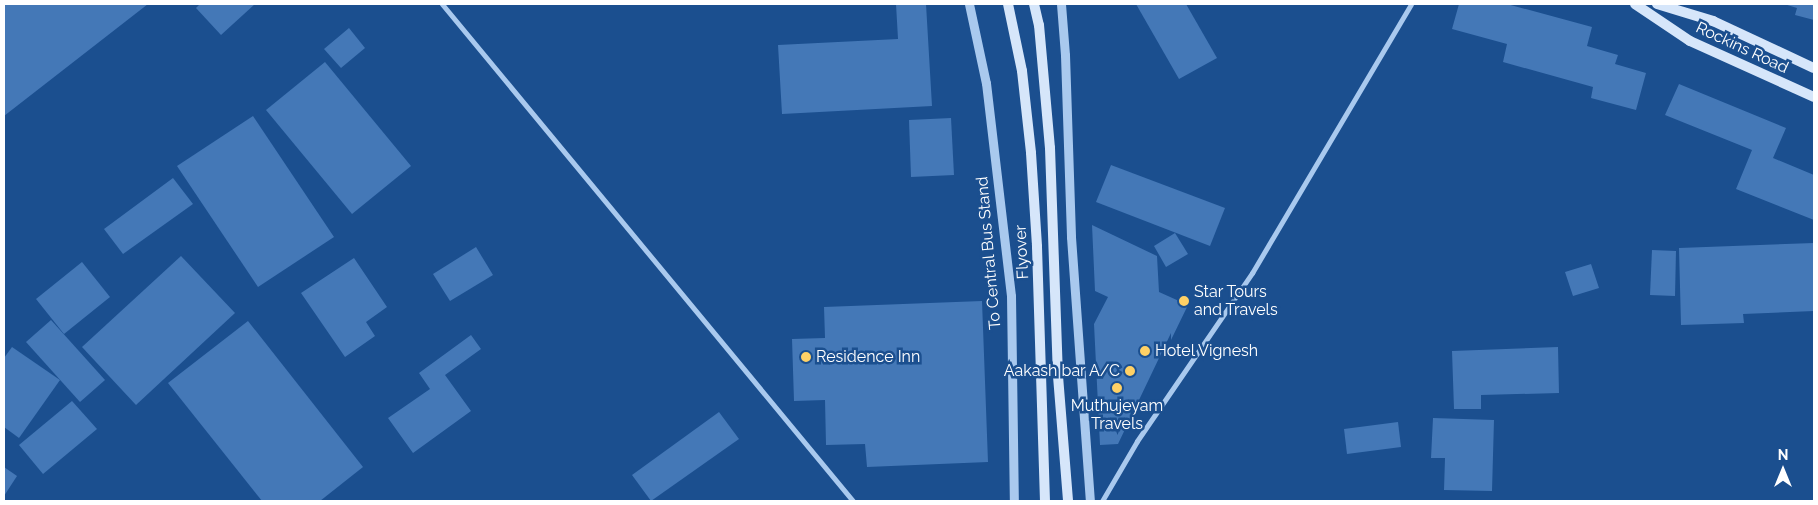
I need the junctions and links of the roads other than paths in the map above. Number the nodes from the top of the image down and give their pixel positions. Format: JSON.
{"nodes":[{"id":1,"x":442,"y":4,"type":"edge"},
{"id":2,"x":969,"y":4,"type":"edge"},
{"id":3,"x":1008,"y":4,"type":"edge"},
{"id":4,"x":1034,"y":4,"type":"edge"},
{"id":5,"x":1061,"y":4,"type":"edge"},
{"id":6,"x":1411,"y":4,"type":"edge"},
{"id":7,"x":1635,"y":4,"type":"edge"},
{"id":8,"x":1657,"y":4,"type":"edge"},
{"id":9,"x":1814,"y":68,"type":"edge"},
{"id":10,"x":1814,"y":97,"type":"edge"},
{"id":11,"x":853,"y":501,"type":"edge"},
{"id":12,"x":1014,"y":501,"type":"edge"},
{"id":13,"x":1044,"y":501,"type":"edge"},
{"id":14,"x":1068,"y":501,"type":"edge"},
{"id":15,"x":1090,"y":501,"type":"edge"},
{"id":16,"x":1102,"y":501,"type":"edge"}],
"edges":[{"from":1,"to":11,"type":"street"},
{"from":2,"to":12,"type":"street","name":"To Central Bus Stand"},
{"from":3,"to":13,"type":"main road","name":"Flyover"},
{"from":4,"to":14,"type":"main road","name":"Flyover"},
{"from":5,"to":15,"type":"street"},
{"from":6,"to":16,"type":"street"},
{"from":7,"to":10,"type":"main road","name":"Rockins Road"},
{"from":8,"to":9,"type":"main road","name":"Rockins Road"}]}
